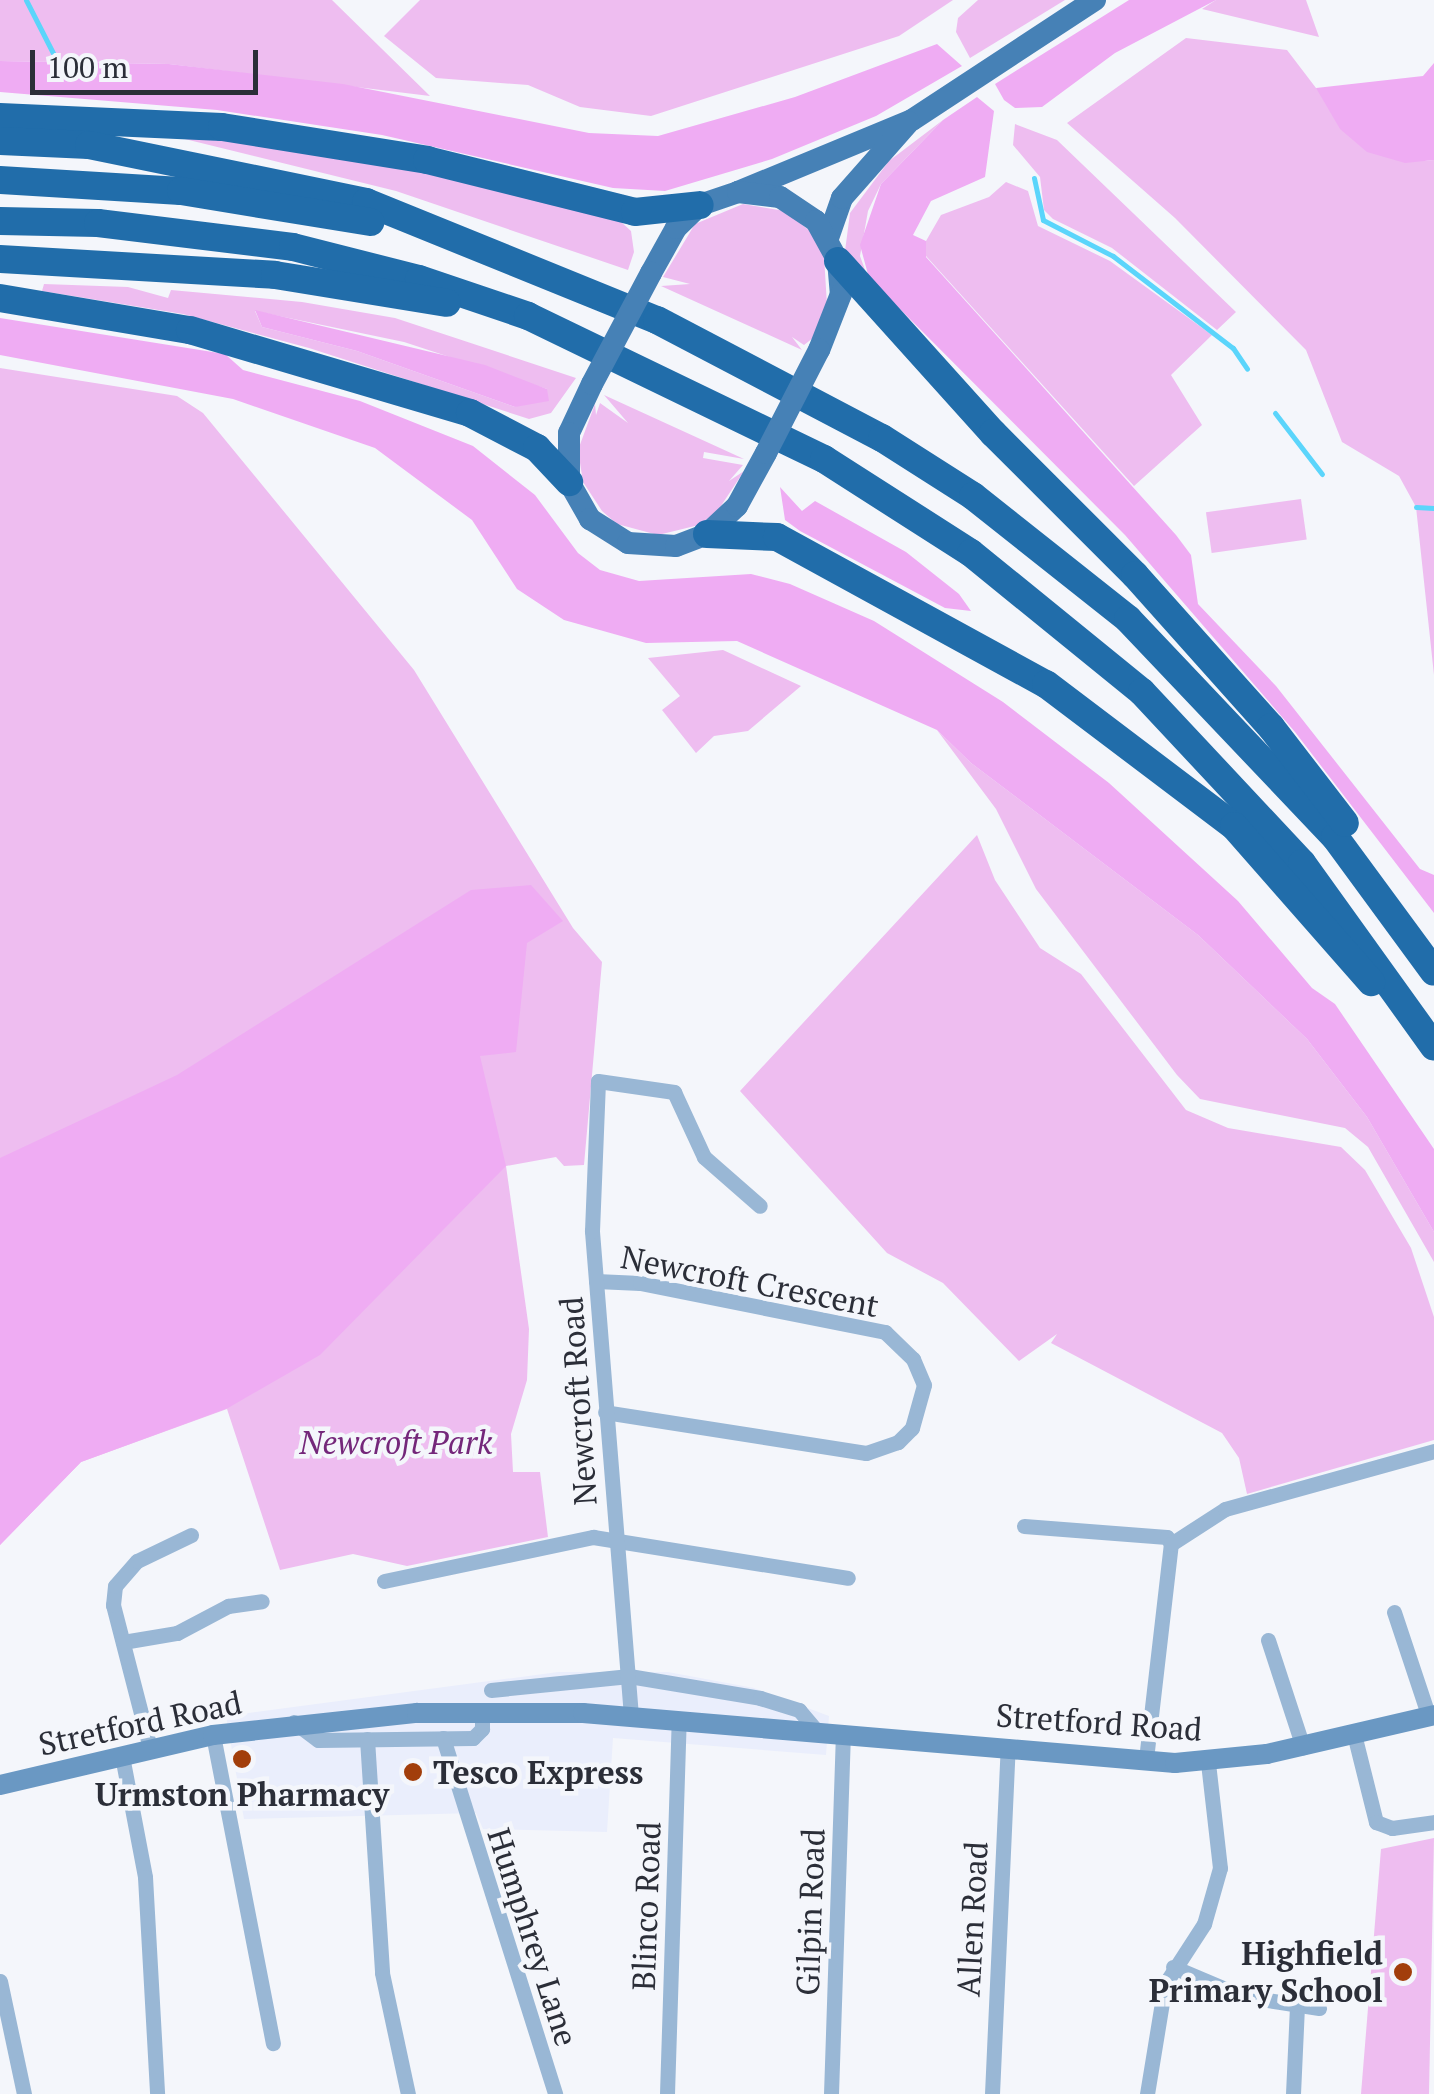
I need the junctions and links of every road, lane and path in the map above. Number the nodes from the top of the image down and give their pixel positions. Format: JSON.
{"nodes":[{"id":1,"x":1095,"y":0,"type":"edge"},
{"id":2,"x":0,"y":118,"type":"edge"},
{"id":3,"x":912,"y":120,"type":"junction"},
{"id":4,"x":0,"y":141,"type":"edge"},
{"id":5,"x":0,"y":180,"type":"edge"},
{"id":6,"x":738,"y":192,"type":"junction"},
{"id":7,"x":700,"y":205,"type":"junction"},
{"id":8,"x":0,"y":222,"type":"edge"},
{"id":9,"x":833,"y":249,"type":"junction"},
{"id":10,"x":0,"y":259,"type":"edge"},
{"id":11,"x":532,"y":266,"type":"junction"},
{"id":12,"x":0,"y":298,"type":"edge"},
{"id":13,"x":528,"y":316,"type":"junction"},
{"id":14,"x":569,"y":482,"type":"junction"},
{"id":15,"x":707,"y":534,"type":"junction"},
{"id":16,"x":1429,"y":964,"type":"edge"},
{"id":17,"x":1434,"y":1047,"type":"edge"},
{"id":18,"x":1434,"y":1068,"type":"edge"},
{"id":19,"x":760,"y":1206,"type":"dead end"},
{"id":20,"x":596,"y":1280,"type":"junction"},
{"id":21,"x":605,"y":1412,"type":"junction"},
{"id":22,"x":1434,"y":1451,"type":"edge"},
{"id":23,"x":1024,"y":1526,"type":"dead end"},
{"id":24,"x":191,"y":1535,"type":"dead end"},
{"id":25,"x":617,"y":1542,"type":"junction"},
{"id":26,"x":1171,"y":1544,"type":"junction"},
{"id":27,"x":848,"y":1578,"type":"dead end"},
{"id":28,"x":384,"y":1581,"type":"dead end"},
{"id":29,"x":262,"y":1601,"type":"dead end"},
{"id":30,"x":1394,"y":1612,"type":"dead end"},
{"id":31,"x":1268,"y":1640,"type":"dead end"},
{"id":32,"x":123,"y":1642,"type":"junction"},
{"id":33,"x":630,"y":1676,"type":"junction"},
{"id":34,"x":491,"y":1690,"type":"dead end"},
{"id":35,"x":482,"y":1712,"type":"junction"},
{"id":36,"x":631,"y":1716,"type":"junction"},
{"id":37,"x":1431,"y":1716,"type":"edge"},
{"id":38,"x":679,"y":1720,"type":"junction"},
{"id":39,"x":294,"y":1722,"type":"junction"},
{"id":40,"x":815,"y":1729,"type":"junction"},
{"id":41,"x":843,"y":1732,"type":"junction"},
{"id":42,"x":1354,"y":1734,"type":"junction"},
{"id":43,"x":213,"y":1735,"type":"junction"},
{"id":44,"x":443,"y":1738,"type":"junction"},
{"id":45,"x":367,"y":1739,"type":"junction"},
{"id":46,"x":1008,"y":1746,"type":"junction"},
{"id":47,"x":1303,"y":1746,"type":"junction"},
{"id":48,"x":150,"y":1748,"type":"junction"},
{"id":49,"x":122,"y":1756,"type":"junction"},
{"id":50,"x":1146,"y":1759,"type":"junction"},
{"id":51,"x":1208,"y":1762,"type":"junction"},
{"id":52,"x":0,"y":1785,"type":"edge"},
{"id":53,"x":1434,"y":1822,"type":"edge"},
{"id":54,"x":1173,"y":1967,"type":"junction"},
{"id":55,"x":0,"y":1982,"type":"edge"},
{"id":56,"x":1297,"y":2007,"type":"junction"},
{"id":57,"x":1320,"y":2008,"type":"dead end"},
{"id":58,"x":273,"y":2042,"type":"dead end"},
{"id":59,"x":24,"y":2094,"type":"edge"},
{"id":60,"x":157,"y":2094,"type":"edge"},
{"id":61,"x":408,"y":2094,"type":"edge"},
{"id":62,"x":555,"y":2094,"type":"edge"},
{"id":63,"x":667,"y":2094,"type":"edge"},
{"id":64,"x":831,"y":2094,"type":"edge"},
{"id":65,"x":992,"y":2094,"type":"edge"},
{"id":66,"x":1148,"y":2094,"type":"edge"},
{"id":67,"x":1293,"y":2094,"type":"edge"}],
"edges":[{"from":1,"to":3,"type":"main road"},
{"from":2,"to":7,"type":"highway"},
{"from":3,"to":6,"type":"main road"},
{"from":3,"to":9,"type":"main road"},
{"from":4,"to":11,"type":"highway"},
{"from":5,"to":11,"type":"highway"},
{"from":6,"to":7,"type":"main road"},
{"from":6,"to":9,"type":"main road"},
{"from":7,"to":14,"type":"main road","bridge":true},
{"from":8,"to":13,"type":"highway"},
{"from":9,"to":15,"type":"main road","bridge":true},
{"from":9,"to":16,"type":"highway"},
{"from":10,"to":13,"type":"highway"},
{"from":11,"to":16,"type":"highway"},
{"from":12,"to":14,"type":"highway"},
{"from":13,"to":17,"type":"highway"},
{"from":14,"to":15,"type":"main road"},
{"from":15,"to":18,"type":"highway"},
{"from":19,"to":20,"type":"street","name":"Newcroft Road"},
{"from":20,"to":21,"type":"street","name":"Newcroft Road"},
{"from":20,"to":21,"type":"street","name":"Newcroft Crescent"},
{"from":21,"to":25,"type":"street","name":"Newcroft Road"},
{"from":22,"to":26,"type":"street"},
{"from":23,"to":26,"type":"street"},
{"from":24,"to":32,"type":"street"},
{"from":25,"to":27,"type":"street"},
{"from":25,"to":28,"type":"street"},
{"from":25,"to":33,"type":"street","name":"Newcroft Road"},
{"from":26,"to":50,"type":"street"},
{"from":29,"to":32,"type":"street"},
{"from":30,"to":37,"type":"street"},
{"from":31,"to":47,"type":"street"},
{"from":32,"to":48,"type":"street"},
{"from":33,"to":34,"type":"street","name":"Stretford Road"},
{"from":33,"to":36,"type":"street","name":"Newcroft Road"},
{"from":33,"to":40,"type":"street","name":"Stretford Road"},
{"from":35,"to":36,"type":"main road","name":"Stretford Road"},
{"from":35,"to":39,"type":"main road","name":"Stretford Road"},
{"from":35,"to":44,"type":"street"},
{"from":36,"to":38,"type":"main road","name":"Stretford Road"},
{"from":37,"to":42,"type":"main road","name":"Stretford Road"},
{"from":38,"to":40,"type":"main road","name":"Stretford Road"},
{"from":38,"to":63,"type":"street","name":"Blinco Road"},
{"from":39,"to":43,"type":"main road","name":"Stretford Road"},
{"from":39,"to":45,"type":"street"},
{"from":40,"to":41,"type":"main road","name":"Stretford Road"},
{"from":41,"to":46,"type":"main road","name":"Stretford Road"},
{"from":41,"to":64,"type":"street","name":"Gilpin Road"},
{"from":42,"to":47,"type":"main road","name":"Stretford Road"},
{"from":42,"to":53,"type":"street"},
{"from":43,"to":48,"type":"main road","name":"Stretford Road"},
{"from":43,"to":58,"type":"street"},
{"from":44,"to":45,"type":"street"},
{"from":44,"to":62,"type":"street","name":"Humphrey Lane"},
{"from":45,"to":61,"type":"street"},
{"from":46,"to":50,"type":"main road","name":"Stretford Road"},
{"from":46,"to":65,"type":"street","name":"Allen Road"},
{"from":47,"to":51,"type":"main road","name":"Stretford Road"},
{"from":48,"to":49,"type":"main road","name":"Stretford Road"},
{"from":49,"to":52,"type":"main road","name":"Stretford Road"},
{"from":49,"to":60,"type":"street"},
{"from":50,"to":51,"type":"main road","name":"Stretford Road"},
{"from":51,"to":54,"type":"street"},
{"from":54,"to":56,"type":"street"},
{"from":54,"to":66,"type":"street"},
{"from":55,"to":59,"type":"street"},
{"from":56,"to":57,"type":"street"},
{"from":56,"to":67,"type":"street"}]}
